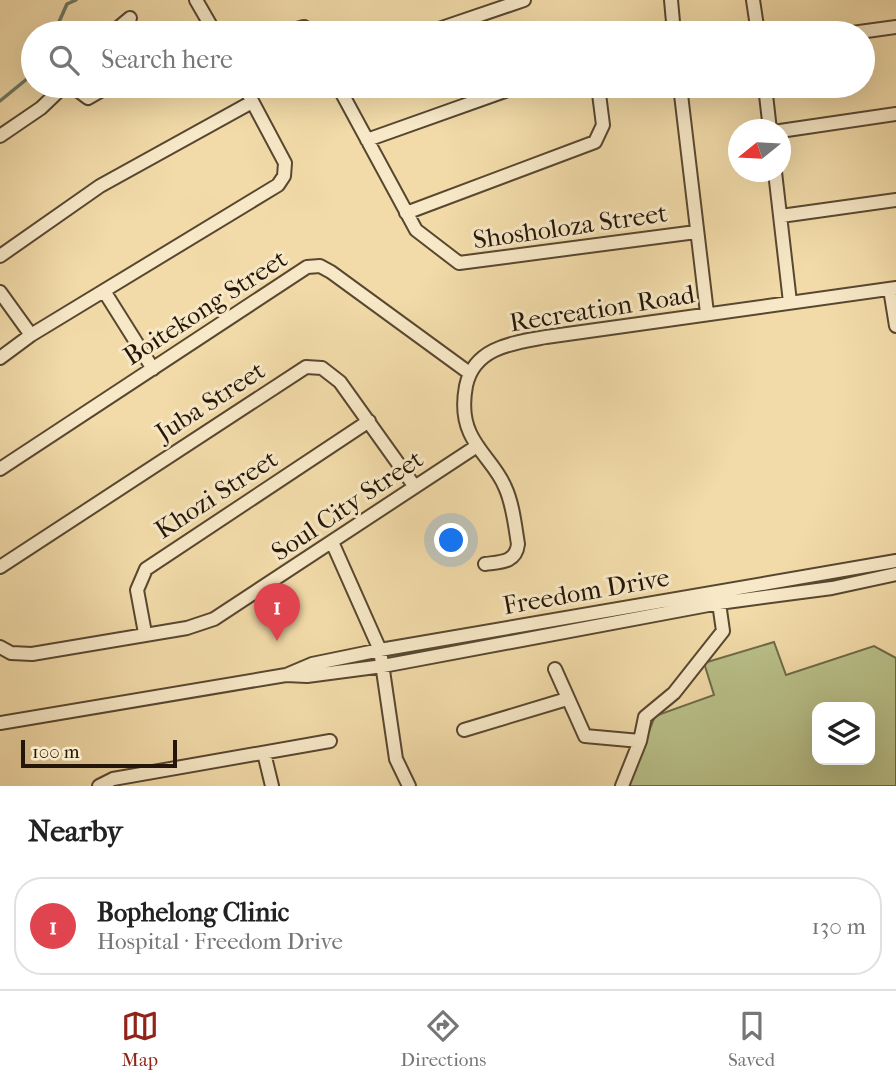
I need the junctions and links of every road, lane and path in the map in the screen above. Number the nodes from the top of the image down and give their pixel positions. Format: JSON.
{"nodes":[{"id":1,"x":195,"y":0,"type":"edge"},
{"id":2,"x":524,"y":0,"type":"edge"},
{"id":3,"x":671,"y":0,"type":"edge"},
{"id":4,"x":753,"y":0,"type":"edge"},
{"id":5,"x":130,"y":18,"type":"dead end"},
{"id":6,"x":127,"y":21,"type":"edge"},
{"id":7,"x":208,"y":21,"type":"edge"},
{"id":8,"x":462,"y":21,"type":"edge"},
{"id":9,"x":673,"y":21,"type":"edge"},
{"id":10,"x":756,"y":21,"type":"edge"},
{"id":11,"x":896,"y":27,"type":"edge"},
{"id":12,"x":875,"y":30,"type":"edge"},
{"id":13,"x":51,"y":98,"type":"edge"},
{"id":14,"x":250,"y":98,"type":"edge"},
{"id":15,"x":344,"y":98,"type":"edge"},
{"id":16,"x":485,"y":98,"type":"edge"},
{"id":17,"x":600,"y":98,"type":"edge"},
{"id":18,"x":681,"y":98,"type":"edge"},
{"id":19,"x":766,"y":98,"type":"edge"},
{"id":20,"x":252,"y":102,"type":"junction"},
{"id":21,"x":896,"y":114,"type":"edge"},
{"id":22,"x":769,"y":119,"type":"edge"},
{"id":23,"x":791,"y":129,"type":"edge"},
{"id":24,"x":0,"y":136,"type":"edge"},
{"id":25,"x":367,"y":140,"type":"junction"},
{"id":26,"x":776,"y":182,"type":"edge"},
{"id":27,"x":896,"y":200,"type":"edge"},
{"id":28,"x":406,"y":213,"type":"junction"},
{"id":29,"x":781,"y":216,"type":"junction"},
{"id":30,"x":696,"y":232,"type":"junction"},
{"id":31,"x":0,"y":256,"type":"edge"},
{"id":32,"x":893,"y":289,"type":"edge"},
{"id":33,"x":104,"y":291,"type":"junction"},
{"id":34,"x":0,"y":292,"type":"edge"},
{"id":35,"x":790,"y":302,"type":"junction"},
{"id":36,"x":707,"y":313,"type":"junction"},
{"id":37,"x":896,"y":326,"type":"edge"},
{"id":38,"x":31,"y":335,"type":"junction"},
{"id":39,"x":0,"y":358,"type":"edge"},
{"id":40,"x":153,"y":369,"type":"junction"},
{"id":41,"x":468,"y":372,"type":"junction"},
{"id":42,"x":369,"y":421,"type":"junction"},
{"id":43,"x":477,"y":446,"type":"junction"},
{"id":44,"x":0,"y":469,"type":"edge"},
{"id":45,"x":415,"y":487,"type":"junction"},
{"id":46,"x":332,"y":542,"type":"junction"},
{"id":47,"x":896,"y":561,"type":"edge"},
{"id":48,"x":485,"y":564,"type":"dead end"},
{"id":49,"x":0,"y":568,"type":"edge"},
{"id":50,"x":896,"y":574,"type":"edge"},
{"id":51,"x":719,"y":603,"type":"junction"},
{"id":52,"x":145,"y":633,"type":"junction"},
{"id":53,"x":0,"y":647,"type":"edge"},
{"id":54,"x":380,"y":650,"type":"junction"},
{"id":55,"x":383,"y":666,"type":"junction"},
{"id":56,"x":555,"y":669,"type":"dead end"},
{"id":57,"x":286,"y":675,"type":"junction"},
{"id":58,"x":567,"y":699,"type":"junction"},
{"id":59,"x":0,"y":723,"type":"edge"},
{"id":60,"x":464,"y":730,"type":"dead end"},
{"id":61,"x":330,"y":741,"type":"dead end"},
{"id":62,"x":640,"y":741,"type":"junction"},
{"id":63,"x":264,"y":752,"type":"junction"},
{"id":64,"x":99,"y":786,"type":"edge"},
{"id":65,"x":272,"y":786,"type":"edge"},
{"id":66,"x":409,"y":786,"type":"edge"},
{"id":67,"x":622,"y":786,"type":"edge"}],
"edges":[{"from":1,"to":7,"type":"street"},
{"from":2,"to":8,"type":"street"},
{"from":3,"to":9,"type":"street"},
{"from":4,"to":10,"type":"street"},
{"from":5,"to":6,"type":"street"},
{"from":11,"to":12,"type":"street"},
{"from":13,"to":24,"type":"street"},
{"from":14,"to":20,"type":"street"},
{"from":15,"to":25,"type":"street","name":"Shosholoza Street"},
{"from":16,"to":25,"type":"street"},
{"from":17,"to":28,"type":"street"},
{"from":18,"to":30,"type":"street"},
{"from":19,"to":22,"type":"street"},
{"from":20,"to":31,"type":"street"},
{"from":20,"to":33,"type":"street"},
{"from":21,"to":23,"type":"street"},
{"from":25,"to":28,"type":"street","name":"Shosholoza Street"},
{"from":26,"to":29,"type":"street"},
{"from":27,"to":29,"type":"street"},
{"from":28,"to":30,"type":"street","name":"Shosholoza Street"},
{"from":29,"to":35,"type":"street"},
{"from":30,"to":36,"type":"street"},
{"from":32,"to":35,"type":"street","name":"Recreation Road"},
{"from":32,"to":37,"type":"street"},
{"from":33,"to":38,"type":"street"},
{"from":33,"to":40,"type":"street"},
{"from":34,"to":38,"type":"street"},
{"from":35,"to":36,"type":"street","name":"Recreation Road"},
{"from":36,"to":41,"type":"street","name":"Recreation Road"},
{"from":38,"to":39,"type":"street"},
{"from":40,"to":41,"type":"street","name":"Boitekong Street"},
{"from":40,"to":44,"type":"street","name":"Boitekong Street"},
{"from":41,"to":43,"type":"street"},
{"from":42,"to":45,"type":"street","name":"Juba Street"},
{"from":42,"to":49,"type":"street","name":"Juba Street"},
{"from":42,"to":52,"type":"street","name":"Khozi Street"},
{"from":43,"to":45,"type":"street","name":"Soul City Street"},
{"from":43,"to":48,"type":"street"},
{"from":45,"to":46,"type":"street","name":"Soul City Street"},
{"from":46,"to":52,"type":"street","name":"Soul City Street"},
{"from":46,"to":54,"type":"street"},
{"from":47,"to":54,"type":"street","name":"Freedom Drive"},
{"from":50,"to":51,"type":"street","name":"Freedom Drive"},
{"from":51,"to":55,"type":"street","name":"Freedom Drive"},
{"from":51,"to":62,"type":"street"},
{"from":52,"to":53,"type":"street","name":"Soul City Street"},
{"from":54,"to":55,"type":"street"},
{"from":54,"to":57,"type":"street","name":"Freedom Drive"},
{"from":55,"to":57,"type":"street","name":"Freedom Drive"},
{"from":55,"to":66,"type":"street"},
{"from":56,"to":58,"type":"street"},
{"from":57,"to":59,"type":"street","name":"Freedom Drive"},
{"from":58,"to":60,"type":"street"},
{"from":58,"to":62,"type":"street"},
{"from":61,"to":63,"type":"street"},
{"from":62,"to":67,"type":"street"},
{"from":63,"to":64,"type":"street"},
{"from":63,"to":65,"type":"street"}]}
